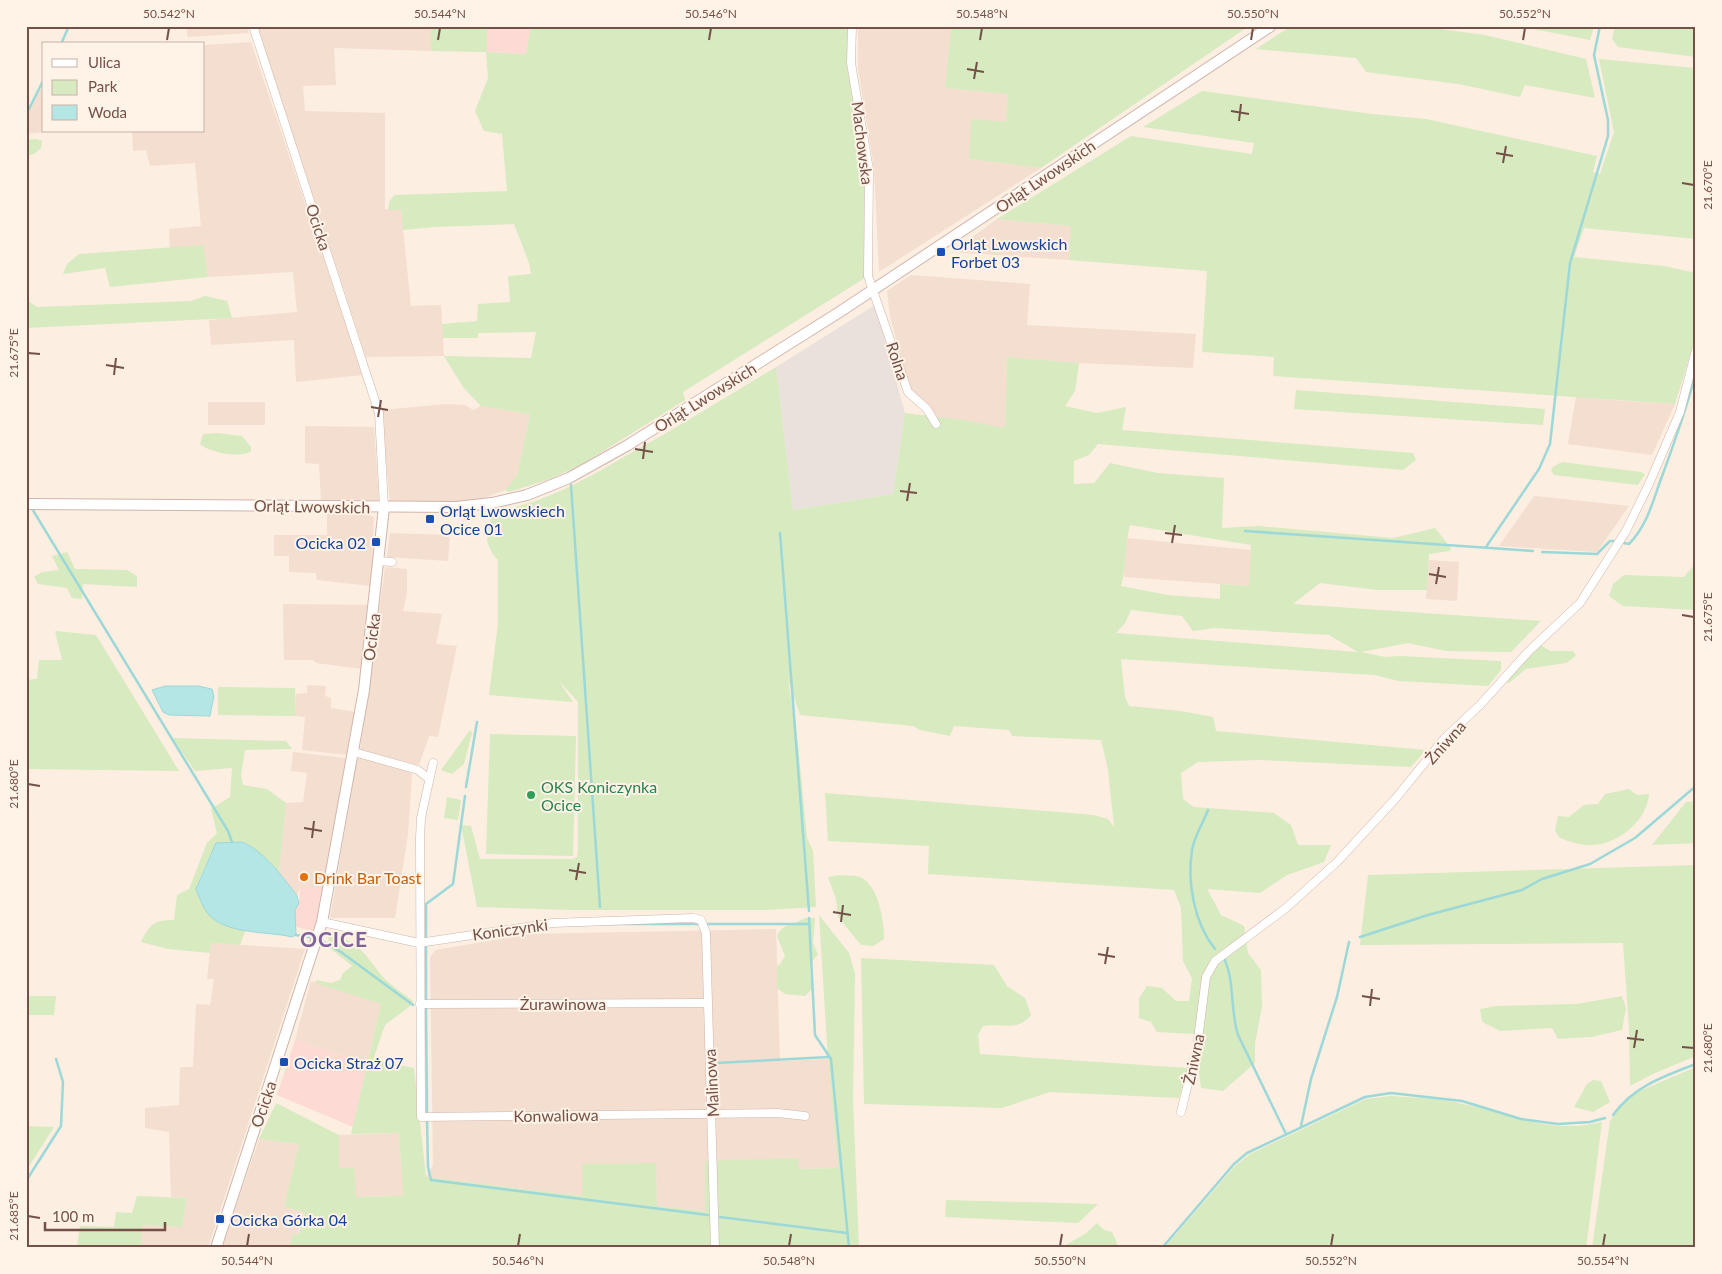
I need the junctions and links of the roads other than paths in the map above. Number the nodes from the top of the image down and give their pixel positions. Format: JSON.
{"nodes":[{"id":1,"x":253,"y":26,"type":"edge"},
{"id":2,"x":852,"y":26,"type":"edge"},
{"id":3,"x":1271,"y":26,"type":"edge"},
{"id":4,"x":874,"y":289,"type":"junction"},
{"id":5,"x":1696,"y":350,"type":"edge"},
{"id":6,"x":936,"y":424,"type":"dead end"},
{"id":7,"x":26,"y":504,"type":"edge"},
{"id":8,"x":384,"y":507,"type":"junction"},
{"id":9,"x":379,"y":561,"type":"junction"},
{"id":10,"x":392,"y":562,"type":"dead end"},
{"id":11,"x":354,"y":752,"type":"junction"},
{"id":12,"x":433,"y":763,"type":"dead end"},
{"id":13,"x":429,"y":779,"type":"junction"},
{"id":14,"x":701,"y":920,"type":"joint"},
{"id":15,"x":322,"y":922,"type":"junction"},
{"id":16,"x":419,"y":943,"type":"junction"},
{"id":17,"x":707,"y":1003,"type":"junction"},
{"id":18,"x":420,"y":1004,"type":"junction"},
{"id":19,"x":1181,"y":1112,"type":"dead end"},
{"id":20,"x":712,"y":1114,"type":"junction"},
{"id":21,"x":805,"y":1116,"type":"dead end"},
{"id":22,"x":216,"y":1248,"type":"edge"},
{"id":23,"x":715,"y":1248,"type":"edge"}],
"edges":[{"from":1,"to":8,"type":"street","name":"Ocicka"},
{"from":2,"to":4,"type":"street","name":"Machowska"},
{"from":3,"to":4,"type":"street","name":"Orląt Lwowskich"},
{"from":4,"to":6,"type":"street","name":"Rolna"},
{"from":4,"to":8,"type":"street","name":"Orląt Lwowskich"},
{"from":5,"to":19,"type":"street","name":"Żniwna"},
{"from":7,"to":8,"type":"street","name":"Orląt Lwowskich"},
{"from":8,"to":9,"type":"street","name":"Ocicka"},
{"from":9,"to":10,"type":"street"},
{"from":9,"to":11,"type":"street","name":"Ocicka"},
{"from":11,"to":13,"type":"street"},
{"from":11,"to":15,"type":"street","name":"Ocicka"},
{"from":12,"to":13,"type":"street"},
{"from":13,"to":16,"type":"street"},
{"from":14,"to":16,"type":"street","name":"Koniczynki"},
{"from":14,"to":17,"type":"street","name":"Malinowa"},
{"from":15,"to":16,"type":"street","name":"Koniczynki"},
{"from":15,"to":22,"type":"street","name":"Ocicka"},
{"from":16,"to":18,"type":"street"},
{"from":17,"to":18,"type":"street","name":"Żurawinowa"},
{"from":17,"to":20,"type":"street","name":"Malinowa"},
{"from":18,"to":20,"type":"street","name":"Konwaliowa"},
{"from":20,"to":21,"type":"street","name":"Konwaliowa"},
{"from":20,"to":23,"type":"street","name":"Malinowa"}]}
